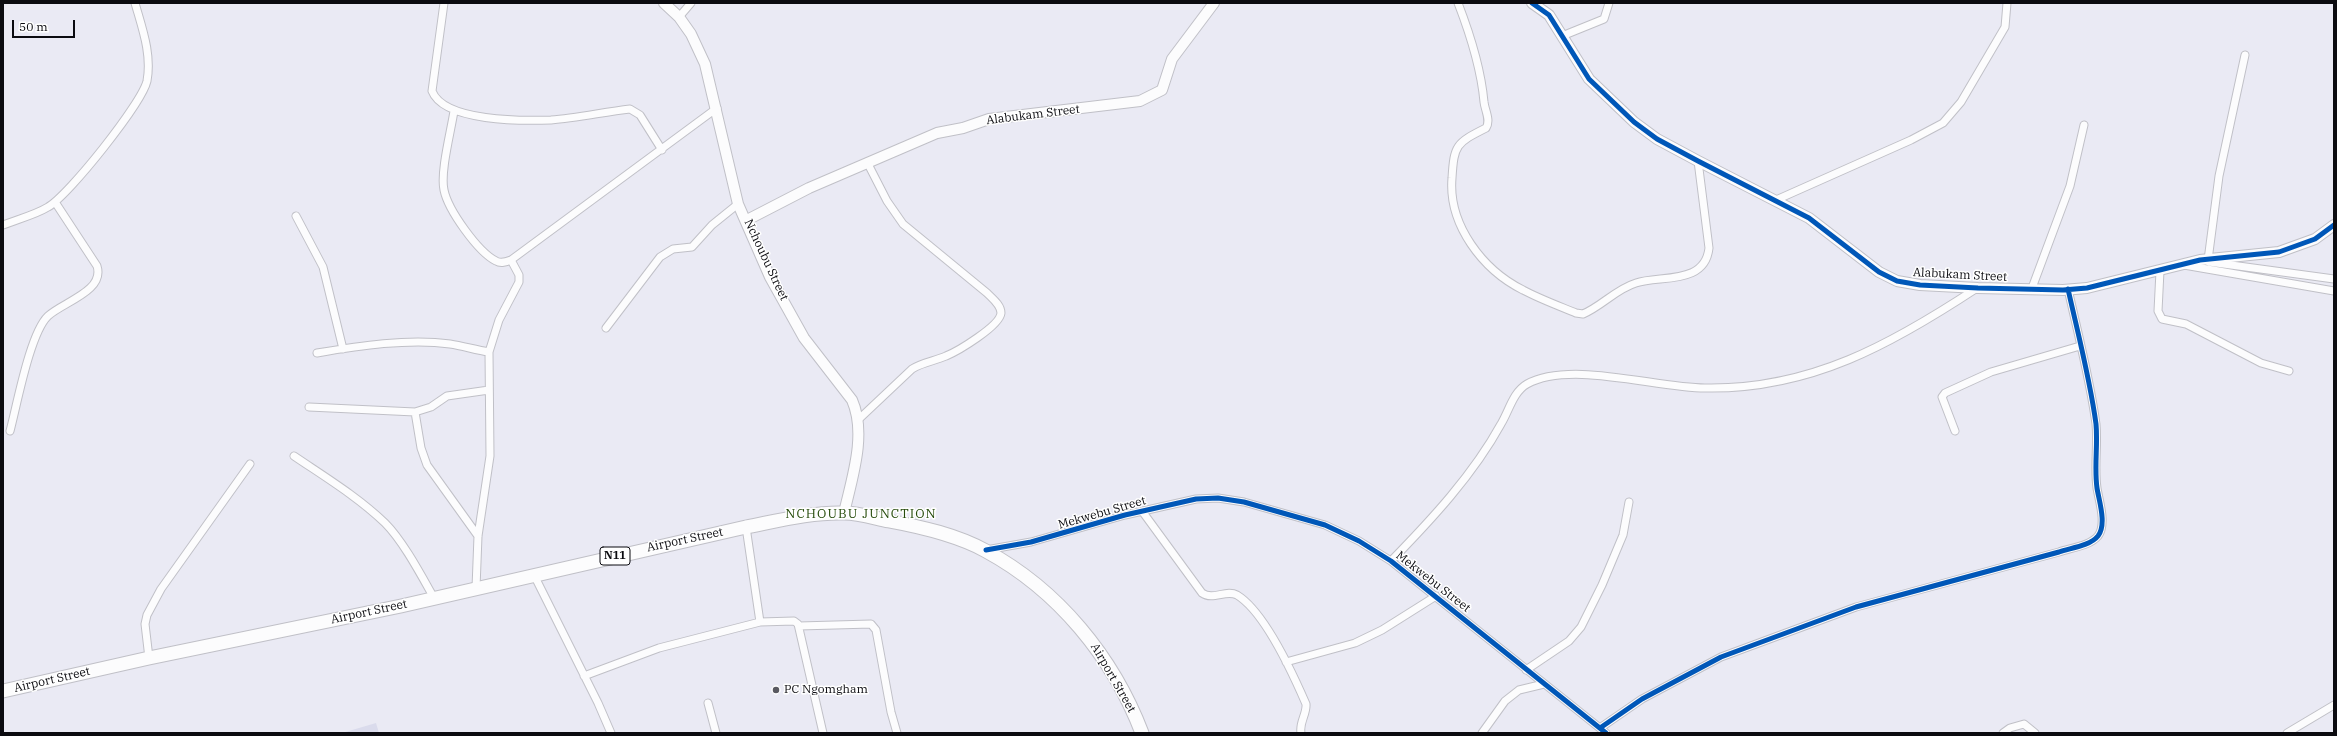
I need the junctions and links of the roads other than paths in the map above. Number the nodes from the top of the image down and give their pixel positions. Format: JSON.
{"nodes":[{"id":1,"x":135,"y":3,"type":"edge"},
{"id":2,"x":444,"y":3,"type":"edge"},
{"id":3,"x":664,"y":3,"type":"edge"},
{"id":4,"x":691,"y":3,"type":"edge"},
{"id":5,"x":1214,"y":3,"type":"edge"},
{"id":6,"x":1458,"y":3,"type":"edge"},
{"id":7,"x":1532,"y":3,"type":"edge"},
{"id":8,"x":1609,"y":3,"type":"edge"},
{"id":9,"x":2007,"y":3,"type":"edge"},
{"id":10,"x":679,"y":17,"type":"junction"},
{"id":11,"x":1562,"y":36,"type":"junction"},
{"id":12,"x":2245,"y":55,"type":"dead end"},
{"id":13,"x":717,"y":108,"type":"junction"},
{"id":14,"x":454,"y":111,"type":"junction"},
{"id":15,"x":2084,"y":125,"type":"dead end"},
{"id":16,"x":662,"y":150,"type":"junction"},
{"id":17,"x":867,"y":162,"type":"junction"},
{"id":18,"x":1698,"y":162,"type":"junction"},
{"id":19,"x":1776,"y":200,"type":"junction"},
{"id":20,"x":54,"y":202,"type":"junction"},
{"id":21,"x":738,"y":204,"type":"junction"},
{"id":22,"x":296,"y":216,"type":"dead end"},
{"id":23,"x":747,"y":220,"type":"junction"},
{"id":24,"x":3,"y":225,"type":"edge"},
{"id":25,"x":2334,"y":225,"type":"edge"},
{"id":26,"x":511,"y":260,"type":"junction"},
{"id":27,"x":2204,"y":260,"type":"junction"},
{"id":28,"x":2182,"y":265,"type":"junction"},
{"id":29,"x":2160,"y":271,"type":"junction"},
{"id":30,"x":2334,"y":279,"type":"edge"},
{"id":31,"x":1978,"y":288,"type":"junction"},
{"id":32,"x":2032,"y":288,"type":"junction"},
{"id":33,"x":2068,"y":290,"type":"junction"},
{"id":34,"x":2334,"y":291,"type":"edge"},
{"id":35,"x":606,"y":328,"type":"dead end"},
{"id":36,"x":2080,"y":346,"type":"junction"},
{"id":37,"x":343,"y":349,"type":"junction"},
{"id":38,"x":489,"y":352,"type":"junction"},
{"id":39,"x":317,"y":353,"type":"dead end"},
{"id":40,"x":2289,"y":371,"type":"dead end"},
{"id":41,"x":489,"y":390,"type":"junction"},
{"id":42,"x":309,"y":406,"type":"dead end"},
{"id":43,"x":415,"y":412,"type":"junction"},
{"id":44,"x":859,"y":419,"type":"junction"},
{"id":45,"x":10,"y":431,"type":"dead end"},
{"id":46,"x":1954,"y":431,"type":"dead end"},
{"id":47,"x":294,"y":456,"type":"dead end"},
{"id":48,"x":250,"y":464,"type":"dead end"},
{"id":49,"x":1629,"y":502,"type":"dead end"},
{"id":50,"x":1142,"y":511,"type":"junction"},
{"id":51,"x":844,"y":513,"type":"junction"},
{"id":52,"x":746,"y":527,"type":"junction"},
{"id":53,"x":478,"y":536,"type":"junction"},
{"id":54,"x":986,"y":550,"type":"junction"},
{"id":55,"x":1391,"y":561,"type":"junction"},
{"id":56,"x":534,"y":575,"type":"junction"},
{"id":57,"x":476,"y":588,"type":"junction"},
{"id":58,"x":1436,"y":596,"type":"junction"},
{"id":59,"x":434,"y":598,"type":"junction"},
{"id":60,"x":760,"y":622,"type":"junction"},
{"id":61,"x":798,"y":626,"type":"junction"},
{"id":62,"x":149,"y":658,"type":"junction"},
{"id":63,"x":1286,"y":662,"type":"junction"},
{"id":64,"x":1526,"y":670,"type":"junction"},
{"id":65,"x":584,"y":676,"type":"junction"},
{"id":66,"x":1544,"y":684,"type":"junction"},
{"id":67,"x":3,"y":692,"type":"edge"},
{"id":68,"x":708,"y":703,"type":"dead end"},
{"id":69,"x":2334,"y":705,"type":"edge"},
{"id":70,"x":1600,"y":728,"type":"junction"},
{"id":71,"x":611,"y":733,"type":"edge"},
{"id":72,"x":716,"y":733,"type":"edge"},
{"id":73,"x":823,"y":733,"type":"edge"},
{"id":74,"x":897,"y":733,"type":"edge"},
{"id":75,"x":1142,"y":733,"type":"edge"},
{"id":76,"x":1301,"y":733,"type":"edge"},
{"id":77,"x":1482,"y":733,"type":"edge"},
{"id":78,"x":1606,"y":733,"type":"edge"},
{"id":79,"x":2003,"y":733,"type":"edge"},
{"id":80,"x":2035,"y":733,"type":"edge"},
{"id":81,"x":2287,"y":733,"type":"edge"}],
"edges":[{"from":1,"to":20,"type":"street"},
{"from":2,"to":14,"type":"street"},
{"from":3,"to":10,"type":"street","name":"Nchoubu Street"},
{"from":4,"to":10,"type":"street"},
{"from":5,"to":17,"type":"street","name":"Alabukam Street"},
{"from":6,"to":18,"type":"street"},
{"from":7,"to":11,"type":"street","name":"Alabukam Street"},
{"from":8,"to":11,"type":"street"},
{"from":9,"to":19,"type":"street"},
{"from":10,"to":13,"type":"street","name":"Nchoubu Street"},
{"from":11,"to":18,"type":"street","name":"Alabukam Street"},
{"from":12,"to":27,"type":"street"},
{"from":13,"to":16,"type":"street"},
{"from":13,"to":21,"type":"street","name":"Nchoubu Street"},
{"from":14,"to":16,"type":"street"},
{"from":14,"to":26,"type":"street"},
{"from":15,"to":32,"type":"street"},
{"from":16,"to":26,"type":"street"},
{"from":17,"to":23,"type":"street","name":"Alabukam Street"},
{"from":17,"to":44,"type":"street"},
{"from":18,"to":19,"type":"street","name":"Alabukam Street"},
{"from":19,"to":31,"type":"street","name":"Alabukam Street"},
{"from":20,"to":24,"type":"street"},
{"from":20,"to":45,"type":"street"},
{"from":21,"to":23,"type":"street","name":"Nchoubu Street"},
{"from":21,"to":35,"type":"street"},
{"from":22,"to":37,"type":"street"},
{"from":23,"to":44,"type":"street","name":"Nchoubu Street"},
{"from":25,"to":27,"type":"street","name":"Alabukam Street"},
{"from":26,"to":38,"type":"street"},
{"from":27,"to":28,"type":"street","name":"Alabukam Street"},
{"from":27,"to":30,"type":"street"},
{"from":28,"to":29,"type":"street","name":"Alabukam Street"},
{"from":28,"to":34,"type":"street"},
{"from":29,"to":33,"type":"street","name":"Alabukam Street"},
{"from":29,"to":40,"type":"street"},
{"from":31,"to":32,"type":"street","name":"Alabukam Street"},
{"from":31,"to":55,"type":"street"},
{"from":32,"to":33,"type":"street","name":"Alabukam Street"},
{"from":33,"to":36,"type":"street"},
{"from":36,"to":46,"type":"street"},
{"from":36,"to":70,"type":"street"},
{"from":37,"to":38,"type":"street"},
{"from":37,"to":39,"type":"street"},
{"from":38,"to":41,"type":"street"},
{"from":41,"to":43,"type":"street"},
{"from":41,"to":53,"type":"street"},
{"from":42,"to":43,"type":"street"},
{"from":43,"to":53,"type":"street"},
{"from":44,"to":51,"type":"street","name":"Nchoubu Street"},
{"from":47,"to":59,"type":"street"},
{"from":48,"to":62,"type":"street"},
{"from":49,"to":64,"type":"street"},
{"from":50,"to":54,"type":"street","name":"Mekwebu Street"},
{"from":50,"to":55,"type":"street","name":"Mekwebu Street"},
{"from":50,"to":63,"type":"street"},
{"from":51,"to":52,"type":"highway","name":"Airport Street","number":"N11"},
{"from":51,"to":54,"type":"highway","name":"Airport Street","number":"N11"},
{"from":52,"to":56,"type":"highway","name":"Airport Street","number":"N11"},
{"from":52,"to":60,"type":"street"},
{"from":53,"to":57,"type":"street"},
{"from":54,"to":75,"type":"highway","name":"Airport Street","number":"N11"},
{"from":55,"to":58,"type":"street","name":"Mekwebu Street"},
{"from":56,"to":57,"type":"highway","name":"Airport Street","number":"N11"},
{"from":56,"to":65,"type":"street"},
{"from":57,"to":59,"type":"highway","name":"Airport Street","number":"N11"},
{"from":58,"to":63,"type":"street"},
{"from":58,"to":64,"type":"street","name":"Mekwebu Street"},
{"from":59,"to":62,"type":"highway","name":"Airport Street","number":"N11"},
{"from":60,"to":61,"type":"street"},
{"from":60,"to":65,"type":"street"},
{"from":61,"to":73,"type":"street"},
{"from":61,"to":74,"type":"street"},
{"from":62,"to":67,"type":"highway","name":"Airport Street","number":"N11"},
{"from":63,"to":76,"type":"street"},
{"from":64,"to":66,"type":"street","name":"Mekwebu Street"},
{"from":65,"to":71,"type":"street"},
{"from":66,"to":70,"type":"street","name":"Mekwebu Street"},
{"from":66,"to":77,"type":"street"},
{"from":68,"to":72,"type":"street"},
{"from":69,"to":81,"type":"street"},
{"from":70,"to":78,"type":"street","name":"Mekwebu Street"},
{"from":79,"to":80,"type":"street"}]}
